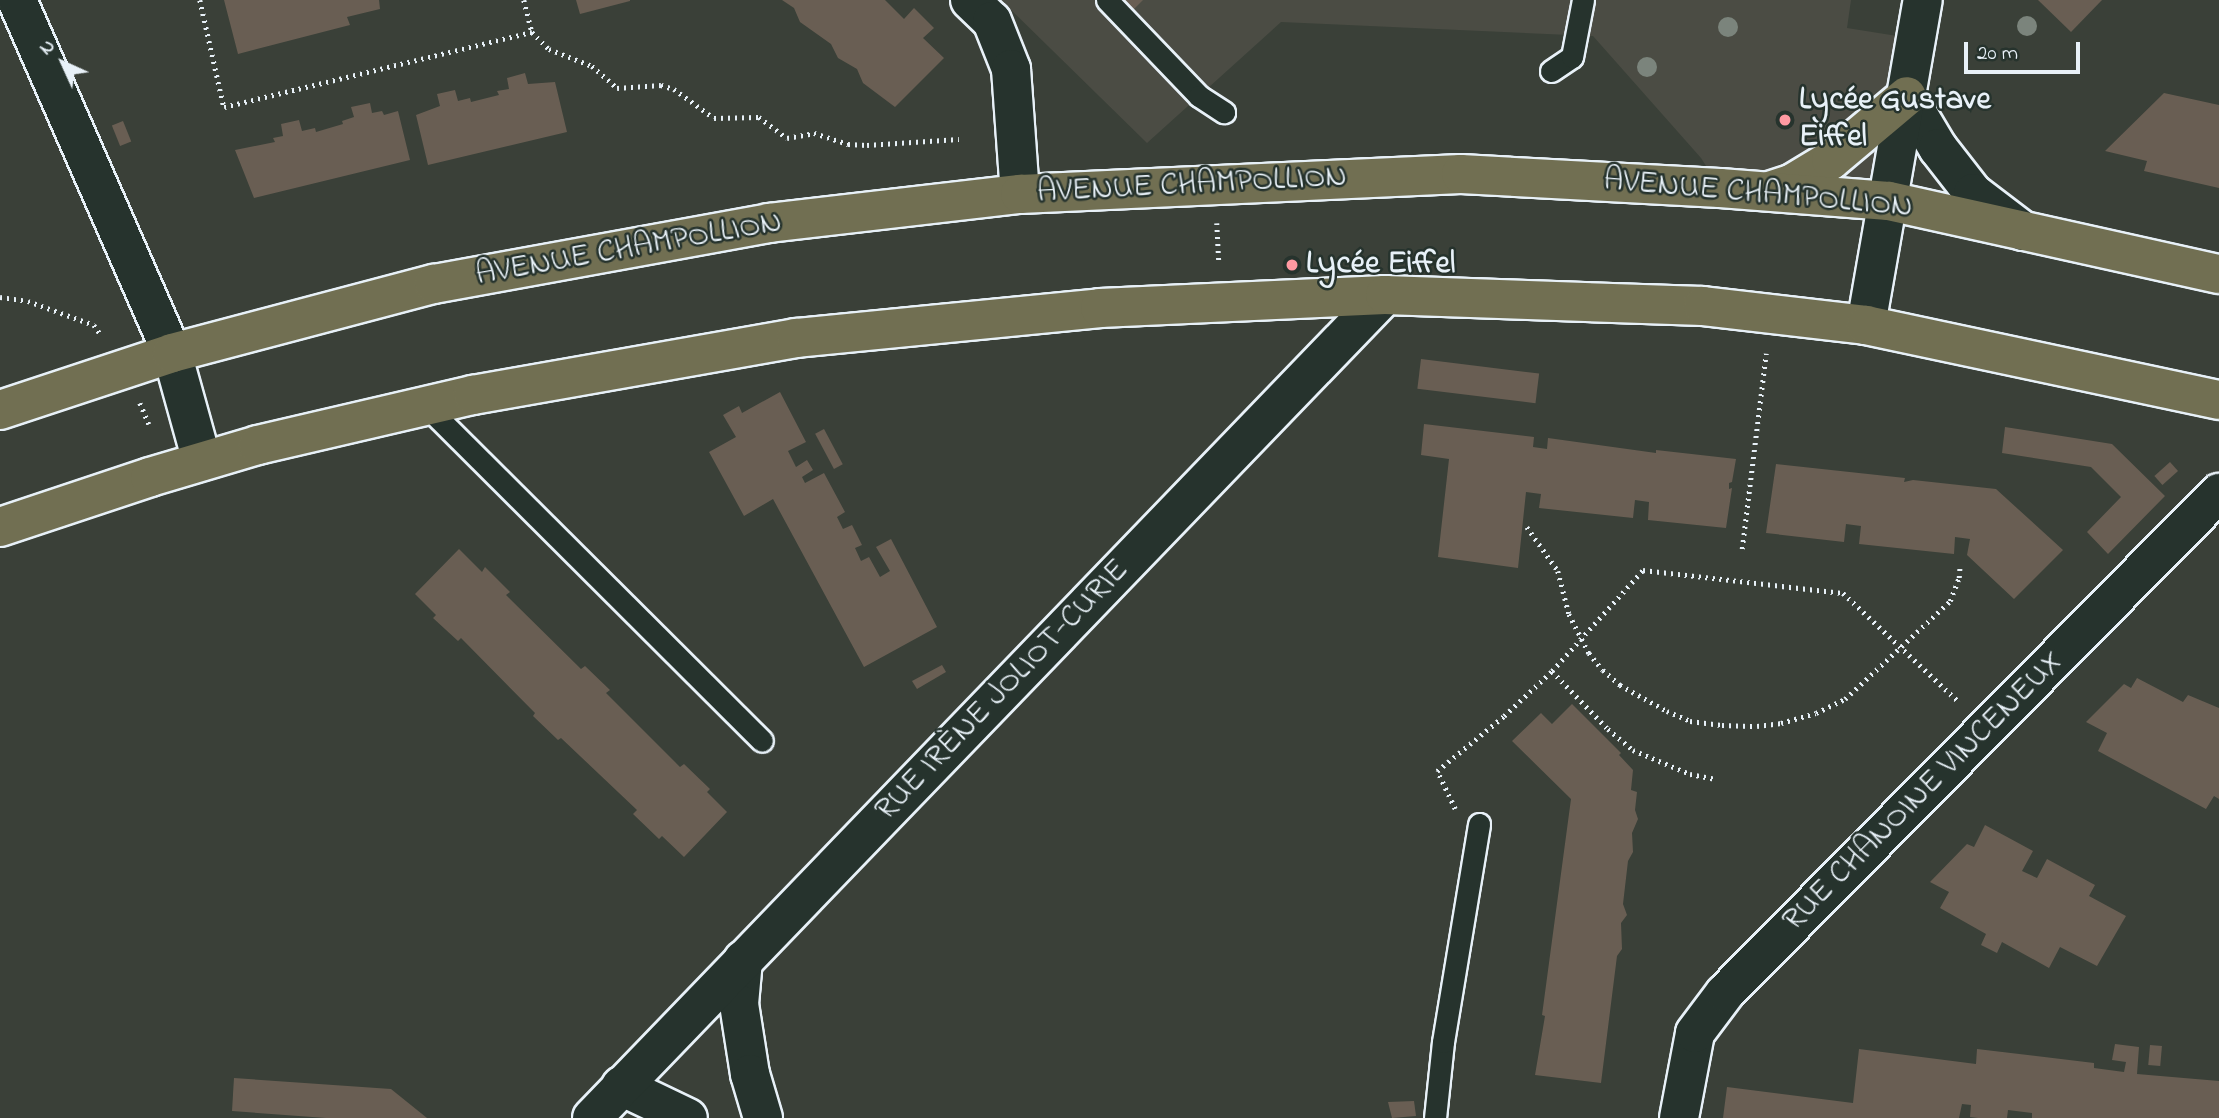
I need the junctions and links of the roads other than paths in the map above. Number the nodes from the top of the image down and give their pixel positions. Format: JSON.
{"nodes":[{"id":1,"x":17,"y":0,"type":"edge"},
{"id":2,"x":970,"y":0,"type":"edge"},
{"id":3,"x":1107,"y":0,"type":"edge"},
{"id":4,"x":1583,"y":0,"type":"edge"},
{"id":5,"x":1923,"y":0,"type":"edge"},
{"id":6,"x":1551,"y":71,"type":"dead end"},
{"id":7,"x":1907,"y":96,"type":"junction"},
{"id":8,"x":1224,"y":112,"type":"dead end"},
{"id":9,"x":1768,"y":192,"type":"junction"},
{"id":10,"x":1020,"y":194,"type":"junction"},
{"id":11,"x":1889,"y":201,"type":"junction"},
{"id":12,"x":2024,"y":231,"type":"junction"},
{"id":13,"x":2219,"y":274,"type":"edge"},
{"id":14,"x":1385,"y":295,"type":"junction"},
{"id":15,"x":1866,"y":325,"type":"junction"},
{"id":16,"x":172,"y":353,"type":"junction"},
{"id":17,"x":2219,"y":400,"type":"edge"},
{"id":18,"x":426,"y":406,"type":"junction"},
{"id":19,"x":0,"y":410,"type":"edge"},
{"id":20,"x":184,"y":466,"type":"junction"},
{"id":21,"x":2219,"y":493,"type":"edge"},
{"id":22,"x":0,"y":527,"type":"edge"},
{"id":23,"x":762,"y":741,"type":"dead end"},
{"id":24,"x":1479,"y":824,"type":"road end"},
{"id":25,"x":743,"y":960,"type":"junction"},
{"id":26,"x":621,"y":1086,"type":"junction"},
{"id":27,"x":592,"y":1118,"type":"edge"},
{"id":28,"x":688,"y":1118,"type":"edge"},
{"id":29,"x":763,"y":1118,"type":"edge"},
{"id":30,"x":1435,"y":1118,"type":"edge"},
{"id":31,"x":1679,"y":1118,"type":"edge"}],
"edges":[{"from":1,"to":16,"type":"street"},
{"from":2,"to":10,"type":"street"},
{"from":3,"to":8,"type":"lane"},
{"from":4,"to":6,"type":"lane"},
{"from":5,"to":7,"type":"street"},
{"from":7,"to":9,"type":"main road"},
{"from":7,"to":11,"type":"street"},
{"from":7,"to":12,"type":"street"},
{"from":9,"to":10,"type":"main road","name":"AVENUE CHAMPOLLION"},
{"from":9,"to":11,"type":"main road","name":"AVENUE CHAMPOLLION"},
{"from":10,"to":16,"type":"main road","name":"AVENUE CHAMPOLLION"},
{"from":11,"to":12,"type":"main road","name":"AVENUE CHAMPOLLION"},
{"from":11,"to":15,"type":"street"},
{"from":12,"to":13,"type":"main road","name":"AVENUE CHAMPOLLION"},
{"from":14,"to":15,"type":"main road"},
{"from":14,"to":18,"type":"main road"},
{"from":14,"to":25,"type":"street","name":"RUE IRÈNE JOLIOT-CURIE"},
{"from":15,"to":17,"type":"main road"},
{"from":16,"to":19,"type":"main road","name":"AVENUE CHAMPOLLION"},
{"from":16,"to":20,"type":"street"},
{"from":18,"to":20,"type":"main road"},
{"from":18,"to":23,"type":"lane"},
{"from":20,"to":22,"type":"main road"},
{"from":21,"to":31,"type":"street","name":"RUE CHANOINE VINCENEUX"},
{"from":24,"to":30,"type":"lane"},
{"from":25,"to":26,"type":"street","name":"RUE IRÈNE JOLIOT-CURIE"},
{"from":25,"to":29,"type":"street"},
{"from":26,"to":27,"type":"street","name":"RUE IRÈNE JOLIOT-CURIE"},
{"from":26,"to":28,"type":"street"}]}
